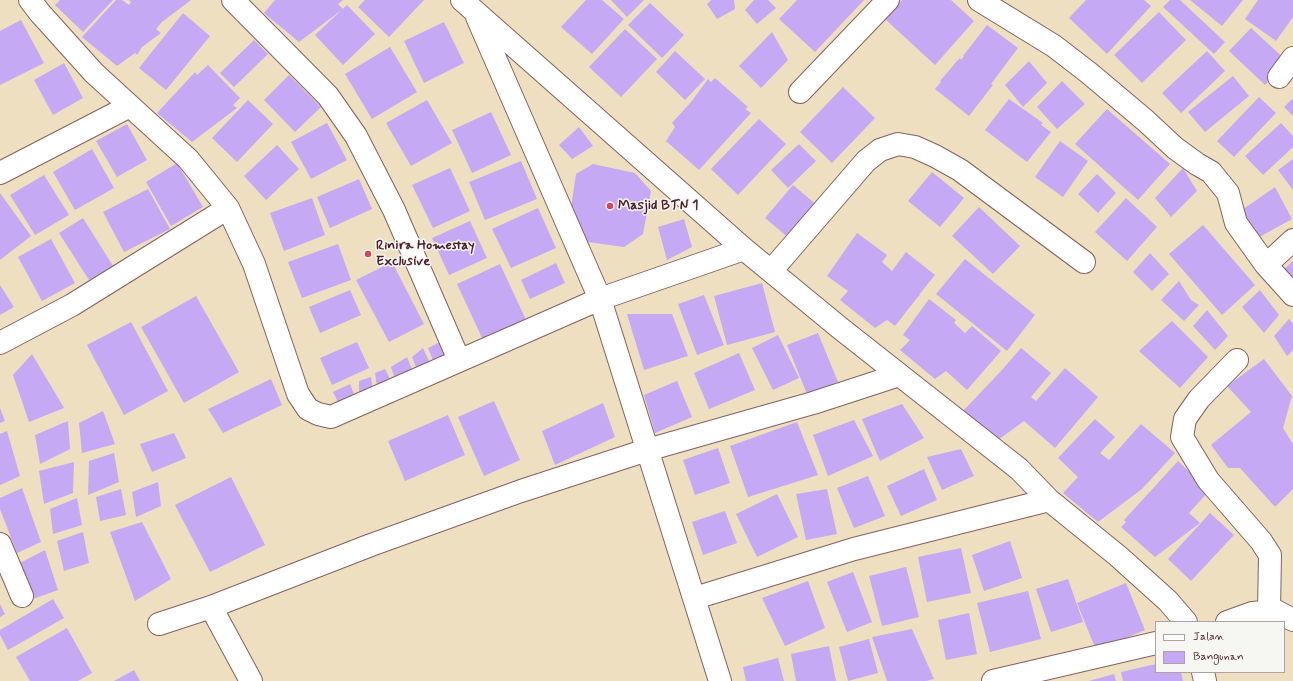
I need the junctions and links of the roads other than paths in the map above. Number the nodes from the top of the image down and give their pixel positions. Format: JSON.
{"nodes":[{"id":1,"x":30,"y":0,"type":"edge"},
{"id":2,"x":233,"y":0,"type":"edge"},
{"id":3,"x":888,"y":0,"type":"edge"},
{"id":4,"x":982,"y":1,"type":"edge"},
{"id":5,"x":468,"y":5,"type":"edge"},
{"id":6,"x":1293,"y":58,"type":"edge"},
{"id":7,"x":1278,"y":77,"type":"dead end"},
{"id":8,"x":800,"y":92,"type":"dead end"},
{"id":9,"x":130,"y":106,"type":"junction"},
{"id":10,"x":0,"y":173,"type":"edge"},
{"id":11,"x":228,"y":208,"type":"junction"},
{"id":12,"x":1293,"y":240,"type":"edge"},
{"id":13,"x":744,"y":249,"type":"junction"},
{"id":14,"x":1084,"y":262,"type":"dead end"},
{"id":15,"x":1266,"y":265,"type":"junction"},
{"id":16,"x":771,"y":271,"type":"junction"},
{"id":17,"x":1293,"y":295,"type":"edge"},
{"id":18,"x":600,"y":299,"type":"junction"},
{"id":19,"x":0,"y":343,"type":"edge"},
{"id":20,"x":459,"y":360,"type":"junction"},
{"id":21,"x":1237,"y":360,"type":"dead end"},
{"id":22,"x":898,"y":375,"type":"junction"},
{"id":23,"x":647,"y":450,"type":"junction"},
{"id":24,"x":1048,"y":500,"type":"junction"},
{"id":25,"x":0,"y":544,"type":"edge"},
{"id":26,"x":22,"y":596,"type":"dead end"},
{"id":27,"x":695,"y":598,"type":"junction"},
{"id":28,"x":211,"y":607,"type":"junction"},
{"id":29,"x":1269,"y":612,"type":"junction"},
{"id":30,"x":1293,"y":620,"type":"edge"},
{"id":31,"x":1185,"y":621,"type":"edge"},
{"id":32,"x":1230,"y":621,"type":"edge"},
{"id":33,"x":159,"y":624,"type":"dead end"},
{"id":34,"x":1155,"y":643,"type":"edge"},
{"id":35,"x":1046,"y":675,"type":"edge"},
{"id":36,"x":251,"y":681,"type":"edge"},
{"id":37,"x":720,"y":681,"type":"edge"},
{"id":38,"x":993,"y":681,"type":"edge"}],
"edges":[{"from":1,"to":9,"type":"street"},
{"from":2,"to":20,"type":"street"},
{"from":3,"to":8,"type":"street"},
{"from":4,"to":15,"type":"street"},
{"from":5,"to":13,"type":"street"},
{"from":5,"to":18,"type":"street"},
{"from":6,"to":7,"type":"street"},
{"from":9,"to":10,"type":"street"},
{"from":9,"to":11,"type":"street"},
{"from":11,"to":19,"type":"street"},
{"from":11,"to":20,"type":"street"},
{"from":12,"to":15,"type":"street"},
{"from":13,"to":16,"type":"street"},
{"from":13,"to":18,"type":"street"},
{"from":14,"to":16,"type":"street"},
{"from":15,"to":17,"type":"street"},
{"from":16,"to":22,"type":"street"},
{"from":18,"to":20,"type":"street"},
{"from":18,"to":23,"type":"street"},
{"from":21,"to":29,"type":"street"},
{"from":22,"to":23,"type":"street"},
{"from":22,"to":24,"type":"street"},
{"from":23,"to":27,"type":"street"},
{"from":23,"to":28,"type":"street"},
{"from":24,"to":27,"type":"street"},
{"from":24,"to":31,"type":"street"},
{"from":25,"to":26,"type":"street"},
{"from":27,"to":37,"type":"street"},
{"from":28,"to":33,"type":"street"},
{"from":28,"to":36,"type":"street"},
{"from":29,"to":30,"type":"street"},
{"from":29,"to":32,"type":"street"},
{"from":34,"to":35,"type":"street"},
{"from":35,"to":38,"type":"street"}]}
